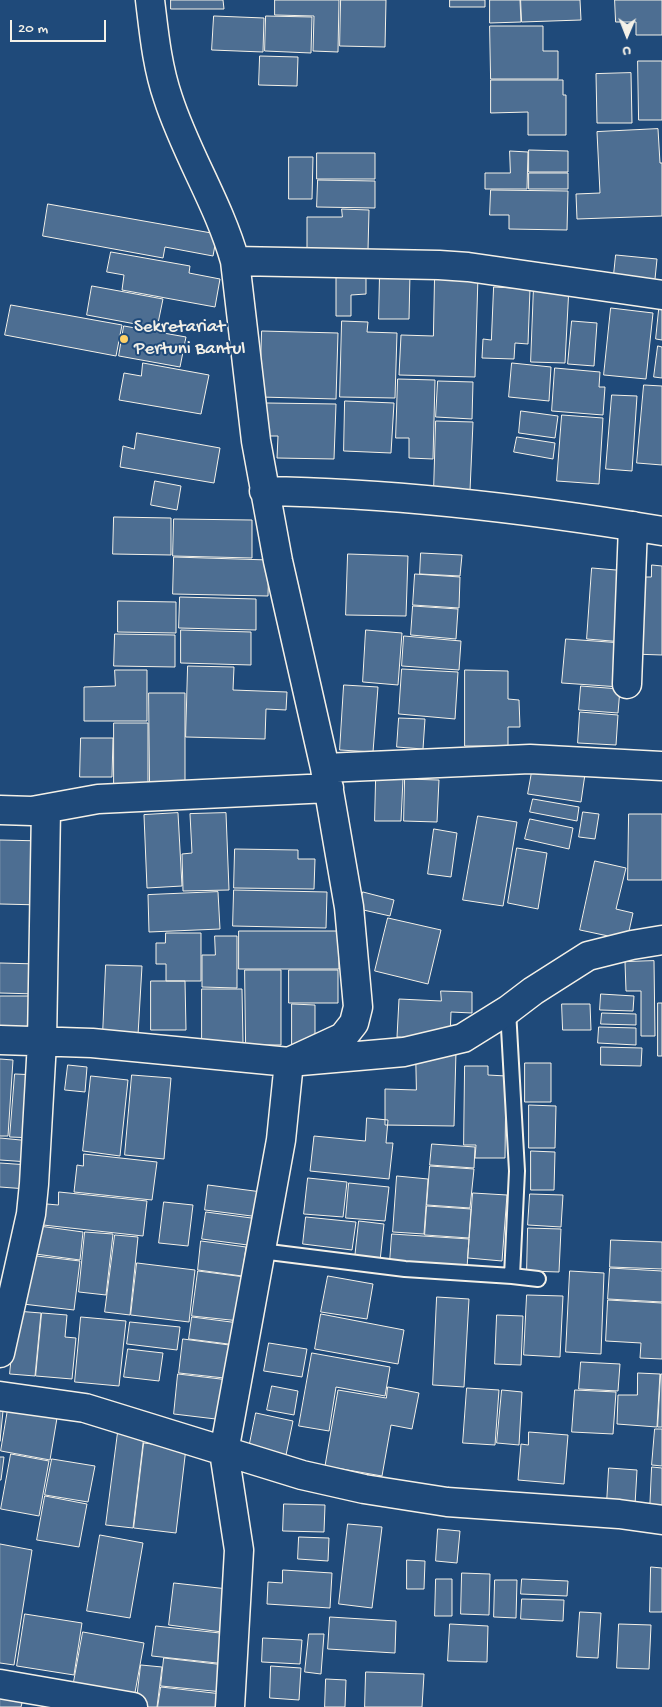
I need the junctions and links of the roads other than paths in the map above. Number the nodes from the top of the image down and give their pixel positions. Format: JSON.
{"nodes":[{"id":1,"x":150,"y":0,"type":"edge"},
{"id":2,"x":235,"y":261,"type":"junction"},
{"id":3,"x":662,"y":295,"type":"edge"},
{"id":4,"x":264,"y":492,"type":"junction"},
{"id":5,"x":633,"y":526,"type":"junction"},
{"id":6,"x":662,"y":531,"type":"edge"},
{"id":7,"x":627,"y":684,"type":"dead end"},
{"id":8,"x":662,"y":766,"type":"edge"},
{"id":9,"x":327,"y":778,"type":"junction"},
{"id":10,"x":46,"y":809,"type":"junction"},
{"id":11,"x":0,"y":810,"type":"edge"},
{"id":12,"x":662,"y":940,"type":"edge"},
{"id":13,"x":508,"y":1010,"type":"junction"},
{"id":14,"x":0,"y":1040,"type":"edge"},
{"id":15,"x":42,"y":1042,"type":"junction"},
{"id":16,"x":289,"y":1062,"type":"junction"},
{"id":17,"x":261,"y":1251,"type":"junction"},
{"id":18,"x":512,"y":1276,"type":"junction"},
{"id":19,"x":538,"y":1279,"type":"dead end"},
{"id":20,"x":0,"y":1354,"type":"edge"},
{"id":21,"x":0,"y":1396,"type":"edge"},
{"id":22,"x":224,"y":1452,"type":"junction"},
{"id":23,"x":662,"y":1520,"type":"edge"},
{"id":24,"x":0,"y":1684,"type":"edge"},
{"id":25,"x":132,"y":1707,"type":"edge"},
{"id":26,"x":230,"y":1707,"type":"edge"}],
"edges":[{"from":1,"to":2,"type":"street"},
{"from":2,"to":3,"type":"street"},
{"from":2,"to":4,"type":"street"},
{"from":4,"to":5,"type":"street"},
{"from":4,"to":9,"type":"street"},
{"from":5,"to":6,"type":"street"},
{"from":5,"to":7,"type":"street"},
{"from":8,"to":9,"type":"street"},
{"from":9,"to":10,"type":"street"},
{"from":9,"to":16,"type":"street"},
{"from":10,"to":11,"type":"street"},
{"from":10,"to":15,"type":"street"},
{"from":12,"to":13,"type":"street"},
{"from":13,"to":16,"type":"street"},
{"from":13,"to":18,"type":"lane"},
{"from":14,"to":15,"type":"street"},
{"from":15,"to":16,"type":"street"},
{"from":15,"to":20,"type":"street"},
{"from":16,"to":17,"type":"street"},
{"from":17,"to":18,"type":"lane"},
{"from":17,"to":22,"type":"street"},
{"from":18,"to":19,"type":"lane"},
{"from":21,"to":22,"type":"street"},
{"from":22,"to":23,"type":"street"},
{"from":22,"to":26,"type":"street"},
{"from":24,"to":25,"type":"street"}]}
